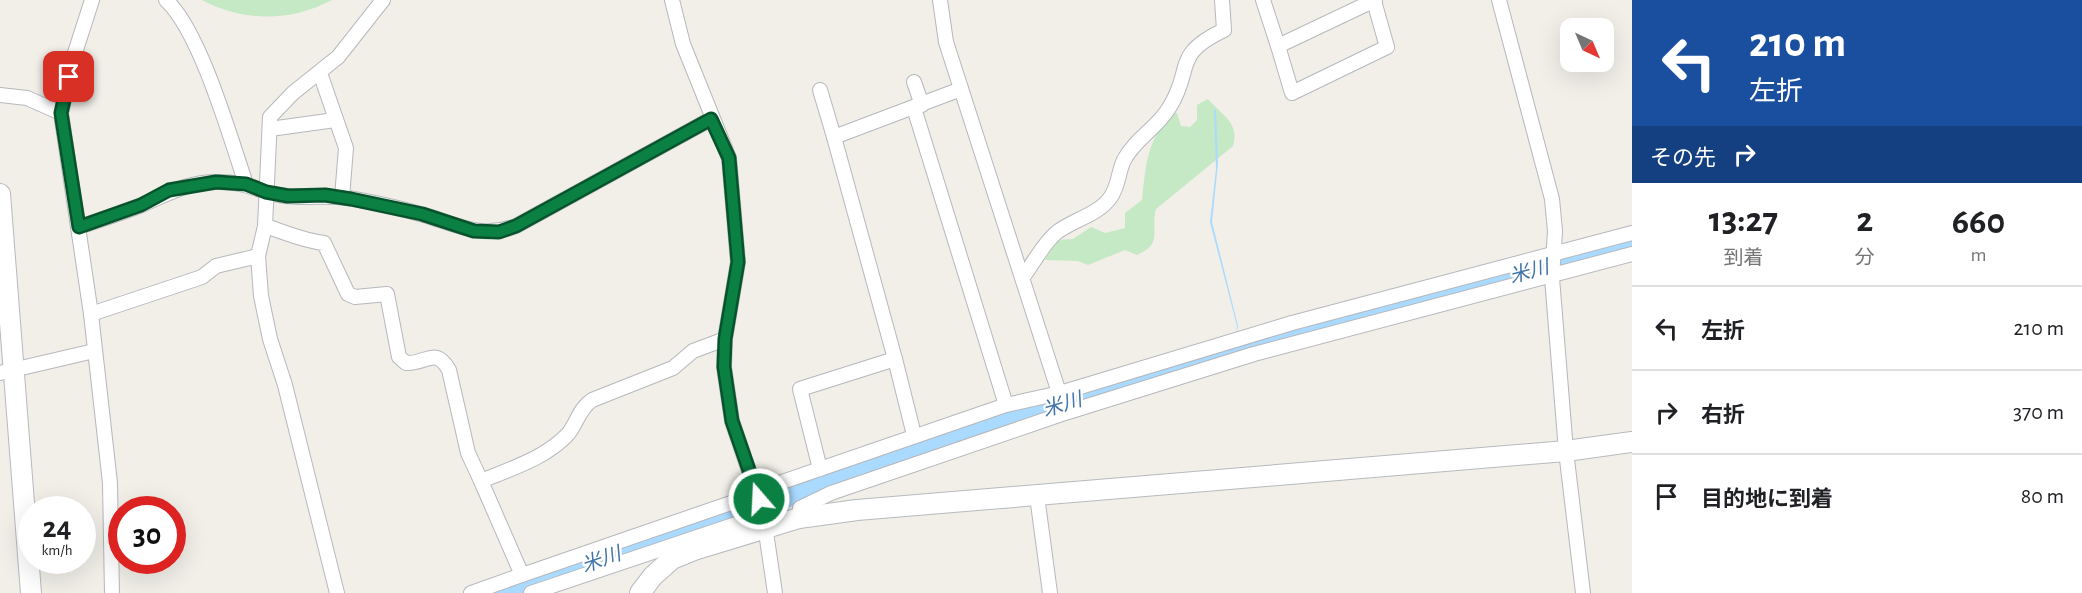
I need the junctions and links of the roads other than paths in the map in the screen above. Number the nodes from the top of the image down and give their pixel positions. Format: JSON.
{"nodes":[{"id":1,"x":92,"y":0,"type":"edge"},
{"id":2,"x":166,"y":0,"type":"edge"},
{"id":3,"x":383,"y":0,"type":"edge"},
{"id":4,"x":672,"y":0,"type":"edge"},
{"id":5,"x":940,"y":0,"type":"edge"},
{"id":6,"x":1222,"y":0,"type":"edge"},
{"id":7,"x":1263,"y":0,"type":"edge"},
{"id":8,"x":1375,"y":0,"type":"edge"},
{"id":9,"x":1499,"y":0,"type":"edge"},
{"id":10,"x":1278,"y":46,"type":"junction"},
{"id":11,"x":320,"y":73,"type":"junction"},
{"id":12,"x":914,"y":82,"type":"dead end"},
{"id":13,"x":961,"y":89,"type":"junction"},
{"id":14,"x":820,"y":90,"type":"dead end"},
{"id":15,"x":0,"y":95,"type":"edge"},
{"id":16,"x":918,"y":106,"type":"junction"},
{"id":17,"x":61,"y":113,"type":"junction"},
{"id":18,"x":711,"y":119,"type":"junction"},
{"id":19,"x":335,"y":120,"type":"junction"},
{"id":20,"x":270,"y":129,"type":"junction"},
{"id":21,"x":834,"y":137,"type":"junction"},
{"id":22,"x":246,"y":184,"type":"junction"},
{"id":23,"x":266,"y":192,"type":"junction"},
{"id":24,"x":0,"y":194,"type":"edge"},
{"id":25,"x":342,"y":198,"type":"junction"},
{"id":26,"x":266,"y":226,"type":"junction"},
{"id":27,"x":79,"y":227,"type":"junction"},
{"id":28,"x":1632,"y":233,"type":"edge"},
{"id":29,"x":1632,"y":254,"type":"edge"},
{"id":30,"x":258,"y":256,"type":"junction"},
{"id":31,"x":1553,"y":266,"type":"junction"},
{"id":32,"x":1023,"y":277,"type":"junction"},
{"id":33,"x":91,"y":314,"type":"junction"},
{"id":34,"x":725,"y":339,"type":"junction"},
{"id":35,"x":94,"y":351,"type":"junction"},
{"id":36,"x":895,"y":359,"type":"junction"},
{"id":37,"x":7,"y":372,"type":"edge"},
{"id":38,"x":1060,"y":393,"type":"junction"},
{"id":39,"x":1006,"y":405,"type":"junction"},
{"id":40,"x":1065,"y":412,"type":"junction"},
{"id":41,"x":914,"y":435,"type":"junction"},
{"id":42,"x":1632,"y":442,"type":"edge"},
{"id":43,"x":1566,"y":451,"type":"junction"},
{"id":44,"x":820,"y":469,"type":"junction"},
{"id":45,"x":481,"y":481,"type":"junction"},
{"id":46,"x":757,"y":495,"type":"junction"},
{"id":47,"x":1037,"y":496,"type":"junction"},
{"id":48,"x":764,"y":518,"type":"junction"},
{"id":49,"x":799,"y":518,"type":"junction"},
{"id":50,"x":522,"y":575,"type":"junction"},
{"id":51,"x":31,"y":593,"type":"edge"},
{"id":52,"x":112,"y":593,"type":"edge"},
{"id":53,"x":337,"y":593,"type":"edge"},
{"id":54,"x":471,"y":593,"type":"edge"},
{"id":55,"x":531,"y":593,"type":"edge"},
{"id":56,"x":640,"y":593,"type":"edge"},
{"id":57,"x":775,"y":593,"type":"edge"},
{"id":58,"x":1050,"y":593,"type":"edge"},
{"id":59,"x":1583,"y":593,"type":"edge"}],
"edges":[{"from":1,"to":17,"type":"street"},
{"from":2,"to":22,"type":"street"},
{"from":3,"to":11,"type":"street"},
{"from":4,"to":18,"type":"street"},
{"from":5,"to":13,"type":"street"},
{"from":6,"to":32,"type":"street"},
{"from":7,"to":10,"type":"street"},
{"from":8,"to":10,"type":"street"},
{"from":8,"to":10,"type":"street"},
{"from":9,"to":31,"type":"street"},
{"from":11,"to":19,"type":"street"},
{"from":11,"to":20,"type":"street"},
{"from":12,"to":16,"type":"street"},
{"from":13,"to":16,"type":"street"},
{"from":13,"to":32,"type":"street"},
{"from":14,"to":21,"type":"street"},
{"from":15,"to":17,"type":"street"},
{"from":16,"to":21,"type":"street"},
{"from":16,"to":39,"type":"street"},
{"from":17,"to":27,"type":"street"},
{"from":18,"to":25,"type":"street"},
{"from":18,"to":34,"type":"street"},
{"from":19,"to":20,"type":"street"},
{"from":19,"to":25,"type":"street"},
{"from":20,"to":23,"type":"street"},
{"from":21,"to":36,"type":"street"},
{"from":22,"to":23,"type":"street"},
{"from":22,"to":27,"type":"street"},
{"from":23,"to":25,"type":"street"},
{"from":23,"to":26,"type":"street"},
{"from":24,"to":37,"type":"street"},
{"from":26,"to":30,"type":"street"},
{"from":26,"to":45,"type":"street"},
{"from":27,"to":33,"type":"street"},
{"from":28,"to":31,"type":"street"},
{"from":29,"to":31,"type":"street"},
{"from":30,"to":33,"type":"street"},
{"from":30,"to":53,"type":"street"},
{"from":31,"to":38,"type":"street"},
{"from":31,"to":40,"type":"street"},
{"from":31,"to":43,"type":"street"},
{"from":32,"to":38,"type":"street"},
{"from":33,"to":35,"type":"street"},
{"from":34,"to":45,"type":"street"},
{"from":34,"to":46,"type":"street"},
{"from":35,"to":37,"type":"street"},
{"from":35,"to":52,"type":"street"},
{"from":36,"to":41,"type":"street"},
{"from":36,"to":44,"type":"street"},
{"from":37,"to":51,"type":"street"},
{"from":38,"to":39,"type":"street"},
{"from":38,"to":40,"type":"street"},
{"from":39,"to":41,"type":"street"},
{"from":40,"to":49,"type":"street"},
{"from":41,"to":44,"type":"street"},
{"from":42,"to":43,"type":"street"},
{"from":43,"to":47,"type":"street"},
{"from":43,"to":59,"type":"street"},
{"from":44,"to":46,"type":"street"},
{"from":45,"to":50,"type":"street"},
{"from":46,"to":48,"type":"street"},
{"from":46,"to":50,"type":"street"},
{"from":47,"to":49,"type":"street"},
{"from":47,"to":58,"type":"street"},
{"from":48,"to":49,"type":"street"},
{"from":48,"to":55,"type":"street"},
{"from":48,"to":56,"type":"street"},
{"from":48,"to":57,"type":"street"},
{"from":50,"to":54,"type":"street"}]}
